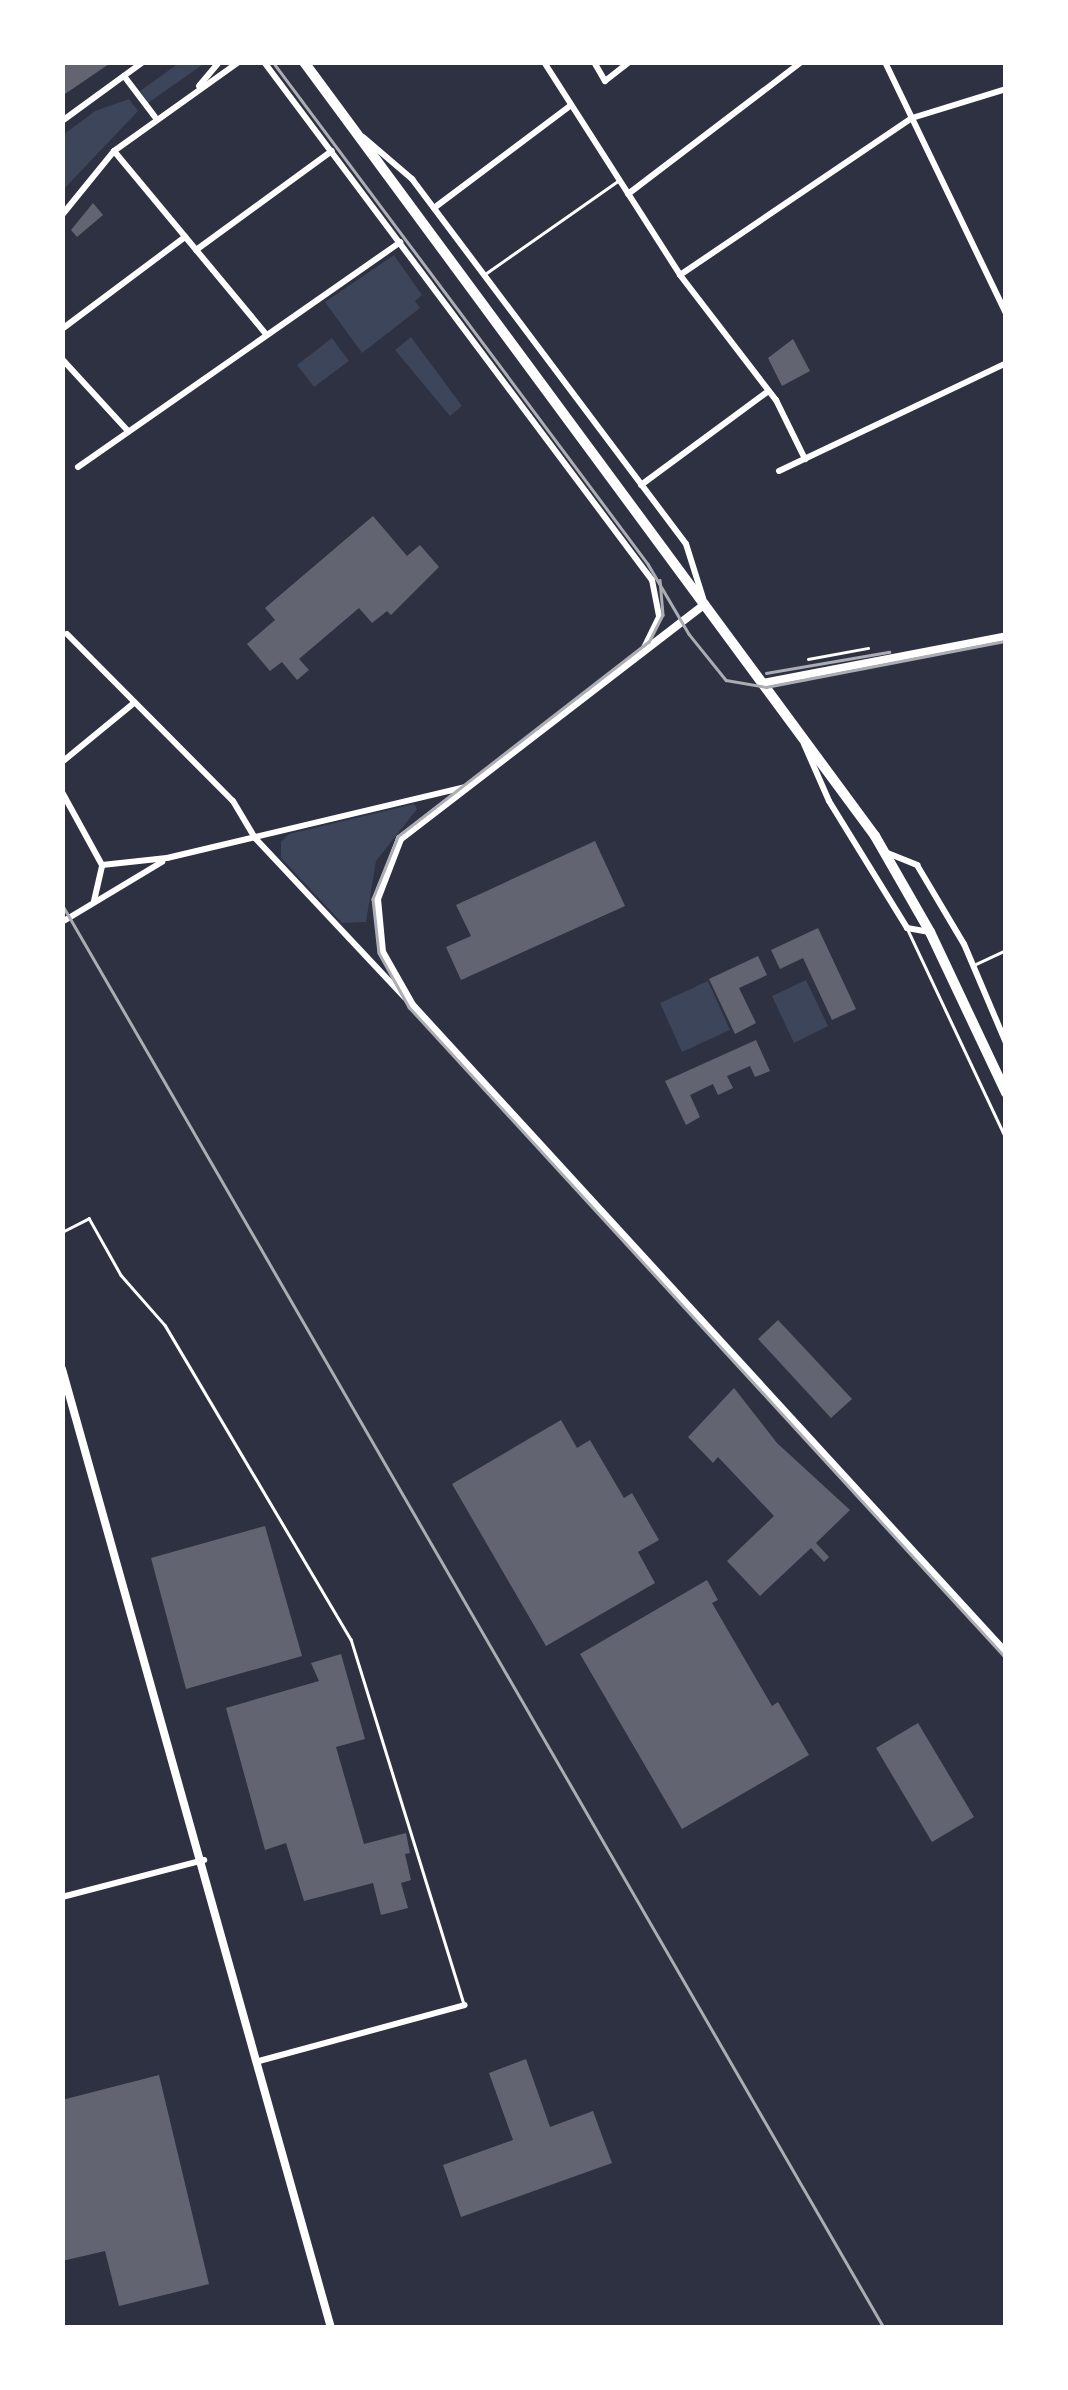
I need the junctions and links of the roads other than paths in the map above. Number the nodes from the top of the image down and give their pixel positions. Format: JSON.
{"nodes":[{"id":1,"x":143,"y":62,"type":"edge"},
{"id":2,"x":219,"y":62,"type":"edge"},
{"id":3,"x":239,"y":62,"type":"edge"},
{"id":4,"x":264,"y":62,"type":"edge"},
{"id":5,"x":304,"y":62,"type":"edge"},
{"id":6,"x":544,"y":62,"type":"edge"},
{"id":7,"x":594,"y":62,"type":"edge"},
{"id":8,"x":630,"y":62,"type":"edge"},
{"id":9,"x":801,"y":62,"type":"edge"},
{"id":10,"x":885,"y":62,"type":"edge"},
{"id":11,"x":124,"y":76,"type":"junction"},
{"id":12,"x":198,"y":87,"type":"junction"},
{"id":13,"x":1006,"y":89,"type":"edge"},
{"id":14,"x":571,"y":105,"type":"junction"},
{"id":15,"x":155,"y":117,"type":"junction"},
{"id":16,"x":912,"y":118,"type":"junction"},
{"id":17,"x":62,"y":120,"type":"edge"},
{"id":18,"x":351,"y":126,"type":"junction"},
{"id":19,"x":114,"y":151,"type":"junction"},
{"id":20,"x":332,"y":151,"type":"junction"},
{"id":21,"x":619,"y":180,"type":"junction"},
{"id":22,"x":628,"y":194,"type":"junction"},
{"id":23,"x":434,"y":208,"type":"junction"},
{"id":24,"x":62,"y":215,"type":"edge"},
{"id":25,"x":186,"y":237,"type":"junction"},
{"id":26,"x":400,"y":242,"type":"junction"},
{"id":27,"x":196,"y":250,"type":"junction"},
{"id":28,"x":484,"y":275,"type":"junction"},
{"id":29,"x":680,"y":275,"type":"junction"},
{"id":30,"x":1006,"y":313,"type":"edge"},
{"id":31,"x":62,"y":329,"type":"edge"},
{"id":32,"x":265,"y":333,"type":"junction"},
{"id":33,"x":62,"y":360,"type":"edge"},
{"id":34,"x":1006,"y":363,"type":"edge"},
{"id":35,"x":766,"y":392,"type":"junction"},
{"id":36,"x":128,"y":431,"type":"junction"},
{"id":37,"x":805,"y":459,"type":"junction"},
{"id":38,"x":78,"y":467,"type":"dead end"},
{"id":39,"x":779,"y":471,"type":"dead end"},
{"id":40,"x":641,"y":485,"type":"junction"},
{"id":41,"x":705,"y":604,"type":"junction"},
{"id":42,"x":67,"y":634,"type":"dead end"},
{"id":43,"x":1006,"y":636,"type":"edge"},
{"id":44,"x":636,"y":656,"type":"junction"},
{"id":45,"x":763,"y":683,"type":"junction"},
{"id":46,"x":135,"y":702,"type":"junction"},
{"id":47,"x":803,"y":738,"type":"junction"},
{"id":48,"x":62,"y":762,"type":"edge"},
{"id":49,"x":464,"y":786,"type":"junction"},
{"id":50,"x":62,"y":792,"type":"edge"},
{"id":51,"x":254,"y":838,"type":"junction"},
{"id":52,"x":883,"y":851,"type":"junction"},
{"id":53,"x":167,"y":858,"type":"junction"},
{"id":54,"x":102,"y":865,"type":"junction"},
{"id":55,"x":93,"y":904,"type":"junction"},
{"id":56,"x":62,"y":922,"type":"edge"},
{"id":57,"x":907,"y":928,"type":"junction"},
{"id":58,"x":930,"y":932,"type":"junction"},
{"id":59,"x":1006,"y":950,"type":"edge"},
{"id":60,"x":972,"y":966,"type":"junction"},
{"id":61,"x":412,"y":1004,"type":"junction"},
{"id":62,"x":1006,"y":1043,"type":"edge"},
{"id":63,"x":1006,"y":1092,"type":"edge"},
{"id":64,"x":1006,"y":1138,"type":"edge"},
{"id":65,"x":62,"y":1232,"type":"edge"},
{"id":66,"x":62,"y":1368,"type":"edge"},
{"id":67,"x":1006,"y":1653,"type":"edge"},
{"id":68,"x":204,"y":1860,"type":"junction"},
{"id":69,"x":62,"y":1897,"type":"edge"},
{"id":70,"x":465,"y":2005,"type":"joint"},
{"id":71,"x":258,"y":2061,"type":"junction"},
{"id":72,"x":331,"y":2328,"type":"edge"}],
"edges":[{"from":1,"to":11,"type":"street"},
{"from":2,"to":12,"type":"street"},
{"from":3,"to":12,"type":"street"},
{"from":4,"to":20,"type":"street"},
{"from":5,"to":18,"type":"main road"},
{"from":6,"to":14,"type":"street"},
{"from":7,"to":8,"type":"street"},
{"from":9,"to":22,"type":"street"},
{"from":10,"to":16,"type":"street"},
{"from":11,"to":15,"type":"street"},
{"from":11,"to":17,"type":"street"},
{"from":12,"to":15,"type":"street"},
{"from":13,"to":16,"type":"street"},
{"from":14,"to":21,"type":"street"},
{"from":14,"to":23,"type":"street"},
{"from":15,"to":19,"type":"street"},
{"from":16,"to":29,"type":"street"},
{"from":16,"to":30,"type":"street"},
{"from":18,"to":23,"type":"street"},
{"from":18,"to":41,"type":"main road"},
{"from":19,"to":24,"type":"street"},
{"from":19,"to":25,"type":"street"},
{"from":20,"to":26,"type":"street"},
{"from":20,"to":27,"type":"street"},
{"from":21,"to":22,"type":"street"},
{"from":21,"to":28,"type":"lane"},
{"from":22,"to":29,"type":"street"},
{"from":23,"to":28,"type":"street"},
{"from":25,"to":27,"type":"street"},
{"from":25,"to":31,"type":"street"},
{"from":26,"to":32,"type":"street"},
{"from":26,"to":44,"type":"street"},
{"from":27,"to":32,"type":"street"},
{"from":28,"to":40,"type":"street"},
{"from":29,"to":35,"type":"street"},
{"from":32,"to":36,"type":"street"},
{"from":33,"to":36,"type":"street"},
{"from":34,"to":37,"type":"street"},
{"from":35,"to":37,"type":"street"},
{"from":35,"to":40,"type":"street"},
{"from":36,"to":38,"type":"street"},
{"from":37,"to":39,"type":"street"},
{"from":40,"to":41,"type":"street"},
{"from":41,"to":44,"type":"street"},
{"from":41,"to":45,"type":"main road"},
{"from":42,"to":46,"type":"street"},
{"from":43,"to":45,"type":"street"},
{"from":44,"to":49,"type":"street"},
{"from":45,"to":47,"type":"main road"},
{"from":46,"to":48,"type":"street"},
{"from":46,"to":51,"type":"street"},
{"from":47,"to":52,"type":"main road"},
{"from":47,"to":57,"type":"street"},
{"from":49,"to":51,"type":"street"},
{"from":49,"to":61,"type":"street"},
{"from":50,"to":54,"type":"street"},
{"from":51,"to":53,"type":"street"},
{"from":51,"to":61,"type":"street"},
{"from":52,"to":58,"type":"main road"},
{"from":52,"to":60,"type":"street"},
{"from":53,"to":54,"type":"street"},
{"from":53,"to":55,"type":"street"},
{"from":54,"to":55,"type":"street"},
{"from":55,"to":56,"type":"street"},
{"from":57,"to":58,"type":"street"},
{"from":57,"to":64,"type":"lane"},
{"from":58,"to":63,"type":"main road"},
{"from":59,"to":60,"type":"lane"},
{"from":60,"to":62,"type":"street"},
{"from":61,"to":67,"type":"street"},
{"from":65,"to":70,"type":"lane"},
{"from":66,"to":68,"type":"street"},
{"from":68,"to":69,"type":"street"},
{"from":68,"to":71,"type":"street"},
{"from":70,"to":71,"type":"street"},
{"from":71,"to":72,"type":"street"}]}
